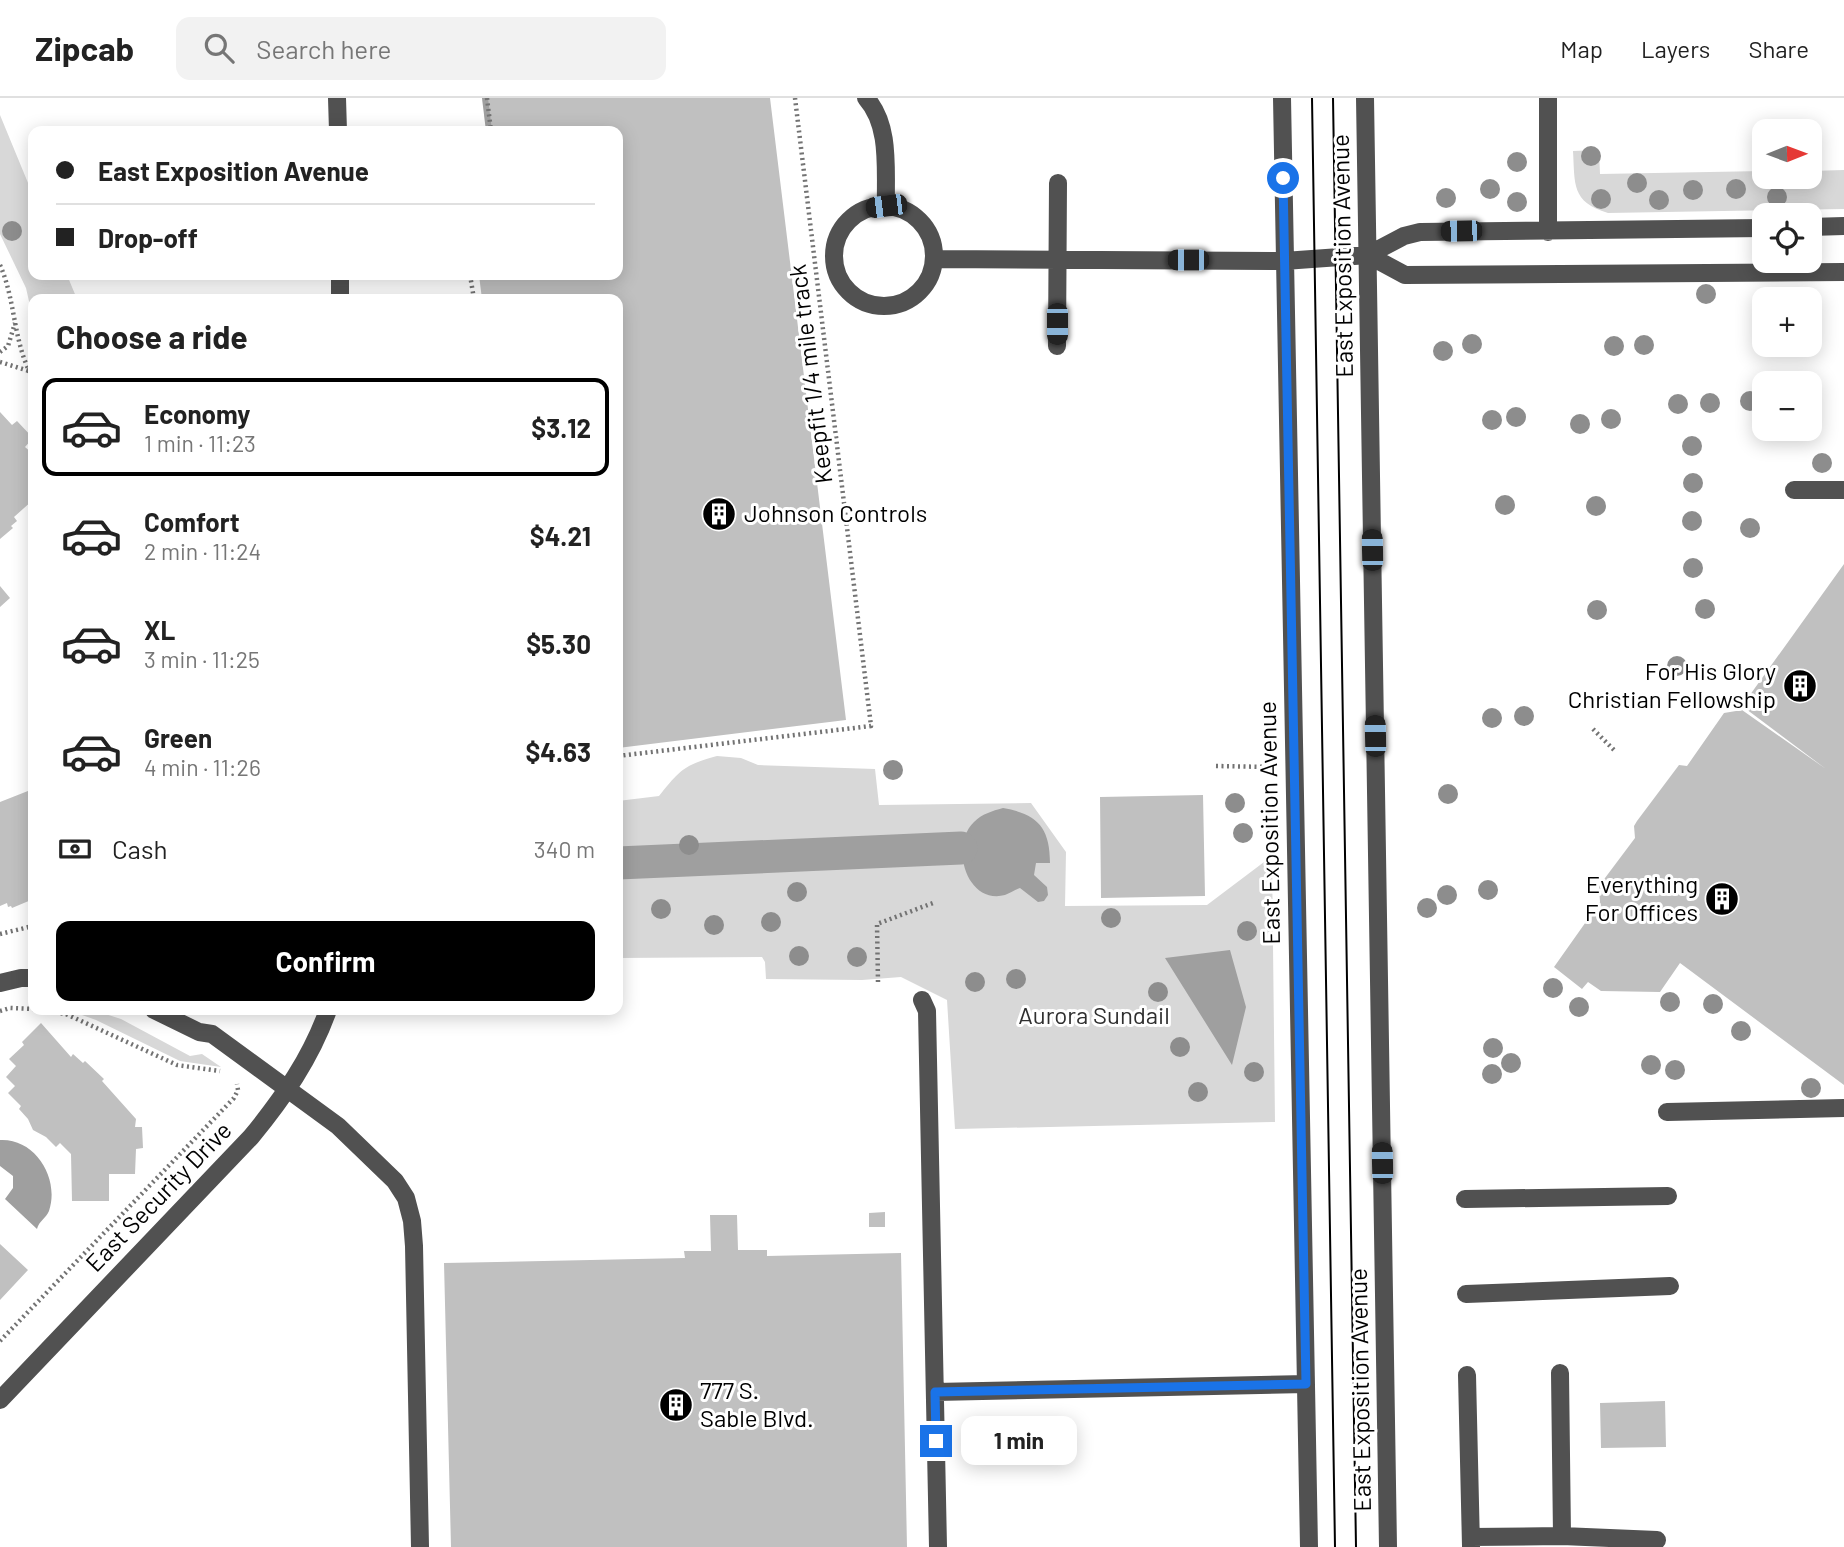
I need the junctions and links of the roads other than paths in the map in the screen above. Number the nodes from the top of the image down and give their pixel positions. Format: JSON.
{"nodes":[{"id":1,"x":337,"y":98,"type":"edge"},
{"id":2,"x":866,"y":98,"type":"edge"},
{"id":3,"x":1282,"y":98,"type":"edge"},
{"id":4,"x":1365,"y":98,"type":"edge"},
{"id":5,"x":1548,"y":98,"type":"edge"},
{"id":6,"x":338,"y":126,"type":"edge"},
{"id":7,"x":1058,"y":183,"type":"dead end"},
{"id":8,"x":886,"y":206,"type":"junction"},
{"id":9,"x":1844,"y":226,"type":"edge"},
{"id":10,"x":1822,"y":227,"type":"edge"},
{"id":11,"x":1752,"y":228,"type":"edge"},
{"id":12,"x":1548,"y":232,"type":"junction"},
{"id":13,"x":1368,"y":255,"type":"junction"},
{"id":14,"x":934,"y":259,"type":"junction"},
{"id":15,"x":1058,"y":260,"type":"junction"},
{"id":16,"x":1284,"y":261,"type":"junction"},
{"id":17,"x":1844,"y":272,"type":"edge"},
{"id":18,"x":1057,"y":346,"type":"dead end"},
{"id":19,"x":1794,"y":490,"type":"dead end"},
{"id":20,"x":1844,"y":490,"type":"edge"},
{"id":21,"x":28,"y":978,"type":"edge"},
{"id":22,"x":0,"y":983,"type":"edge"},
{"id":23,"x":922,"y":1000,"type":"dead end"},
{"id":24,"x":164,"y":1015,"type":"edge"},
{"id":25,"x":326,"y":1015,"type":"edge"},
{"id":26,"x":288,"y":1089,"type":"junction"},
{"id":27,"x":1844,"y":1108,"type":"edge"},
{"id":28,"x":1667,"y":1112,"type":"dead end"},
{"id":29,"x":1668,"y":1196,"type":"dead end"},
{"id":30,"x":1465,"y":1199,"type":"dead end"},
{"id":31,"x":1670,"y":1286,"type":"dead end"},
{"id":32,"x":1466,"y":1294,"type":"dead end"},
{"id":33,"x":1560,"y":1373,"type":"dead end"},
{"id":34,"x":1467,"y":1375,"type":"dead end"},
{"id":35,"x":1306,"y":1384,"type":"junction"},
{"id":36,"x":935,"y":1392,"type":"junction"},
{"id":37,"x":0,"y":1400,"type":"edge"},
{"id":38,"x":1562,"y":1536,"type":"junction"},
{"id":39,"x":1657,"y":1540,"type":"dead end"},
{"id":40,"x":1471,"y":1542,"type":"edge"},
{"id":41,"x":420,"y":1547,"type":"edge"},
{"id":42,"x":938,"y":1547,"type":"edge"},
{"id":43,"x":1309,"y":1547,"type":"edge"},
{"id":44,"x":1388,"y":1547,"type":"edge"}],
"edges":[{"from":1,"to":6,"type":"street"},
{"from":2,"to":8,"type":"street"},
{"from":3,"to":16,"type":"street","name":"East Exposition Avenue"},
{"from":4,"to":13,"type":"street","name":"East Exposition Avenue"},
{"from":5,"to":12,"type":"street"},
{"from":7,"to":15,"type":"street"},
{"from":8,"to":14,"type":"street"},
{"from":8,"to":14,"type":"street"},
{"from":9,"to":10,"type":"street"},
{"from":11,"to":12,"type":"street"},
{"from":12,"to":13,"type":"street"},
{"from":13,"to":16,"type":"street"},
{"from":13,"to":17,"type":"street"},
{"from":13,"to":44,"type":"street","name":"East Exposition Avenue"},
{"from":14,"to":15,"type":"street"},
{"from":15,"to":16,"type":"street"},
{"from":15,"to":18,"type":"street"},
{"from":16,"to":35,"type":"street","name":"East Exposition Avenue"},
{"from":19,"to":20,"type":"street"},
{"from":21,"to":22,"type":"street"},
{"from":23,"to":36,"type":"street"},
{"from":24,"to":26,"type":"street"},
{"from":25,"to":26,"type":"street","name":"East Security Drive"},
{"from":26,"to":37,"type":"street","name":"East Security Drive"},
{"from":26,"to":41,"type":"street"},
{"from":27,"to":28,"type":"street"},
{"from":29,"to":30,"type":"street"},
{"from":31,"to":32,"type":"street"},
{"from":33,"to":38,"type":"street"},
{"from":34,"to":40,"type":"street"},
{"from":35,"to":36,"type":"street"},
{"from":35,"to":43,"type":"street","name":"East Exposition Avenue"},
{"from":36,"to":42,"type":"street"},
{"from":38,"to":39,"type":"street"},
{"from":38,"to":40,"type":"street"}]}
